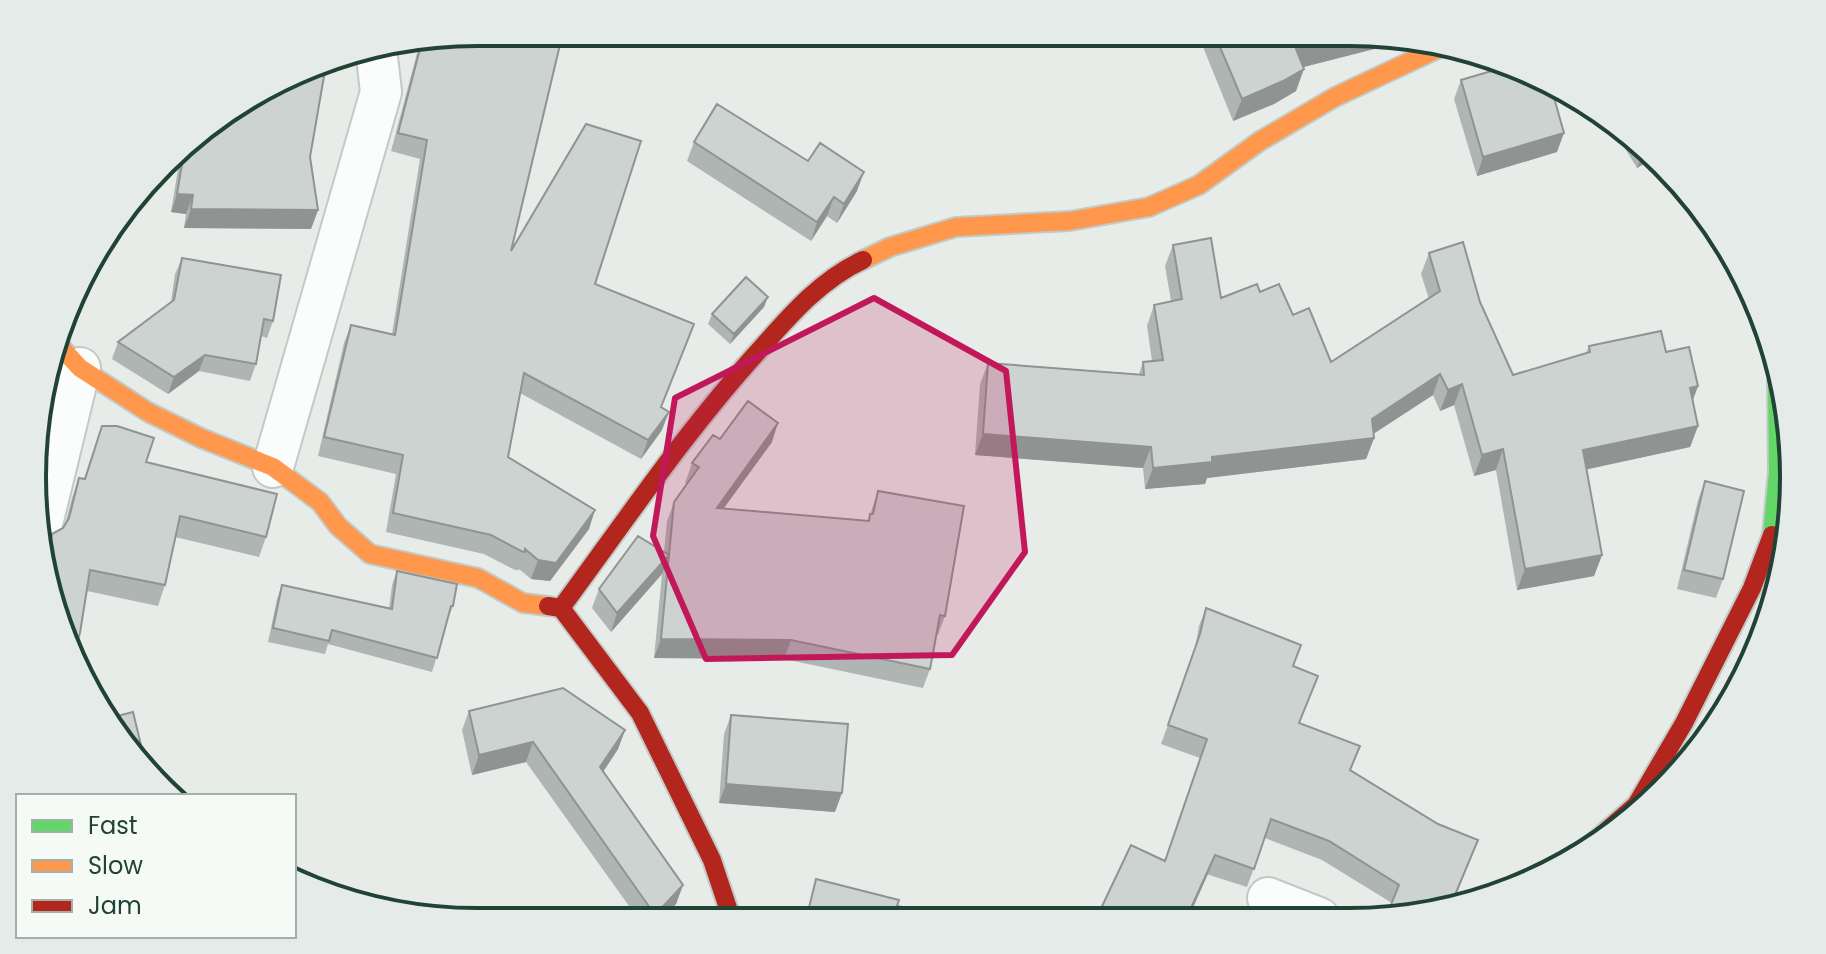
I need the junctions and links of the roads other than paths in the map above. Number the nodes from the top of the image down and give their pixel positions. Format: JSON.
{"nodes":[{"id":1,"x":1428,"y":53,"type":"edge"},
{"id":2,"x":377,"y":58,"type":"edge"},
{"id":3,"x":68,"y":355,"type":"edge"},
{"id":4,"x":1778,"y":436,"type":"edge"},
{"id":5,"x":273,"y":467,"type":"junction"},
{"id":6,"x":46,"y":491,"type":"edge"},
{"id":7,"x":561,"y":608,"type":"junction"},
{"id":8,"x":1644,"y":791,"type":"edge"},
{"id":9,"x":1268,"y":898,"type":"dead end"},
{"id":10,"x":728,"y":908,"type":"edge"},
{"id":11,"x":1294,"y":908,"type":"edge"}],
"edges":[{"from":1,"to":7,"type":"street"},
{"from":2,"to":5,"type":"street"},
{"from":3,"to":5,"type":"street"},
{"from":3,"to":6,"type":"street"},
{"from":4,"to":8,"type":"street"},
{"from":5,"to":7,"type":"street"},
{"from":7,"to":10,"type":"street"},
{"from":9,"to":11,"type":"street"}]}
